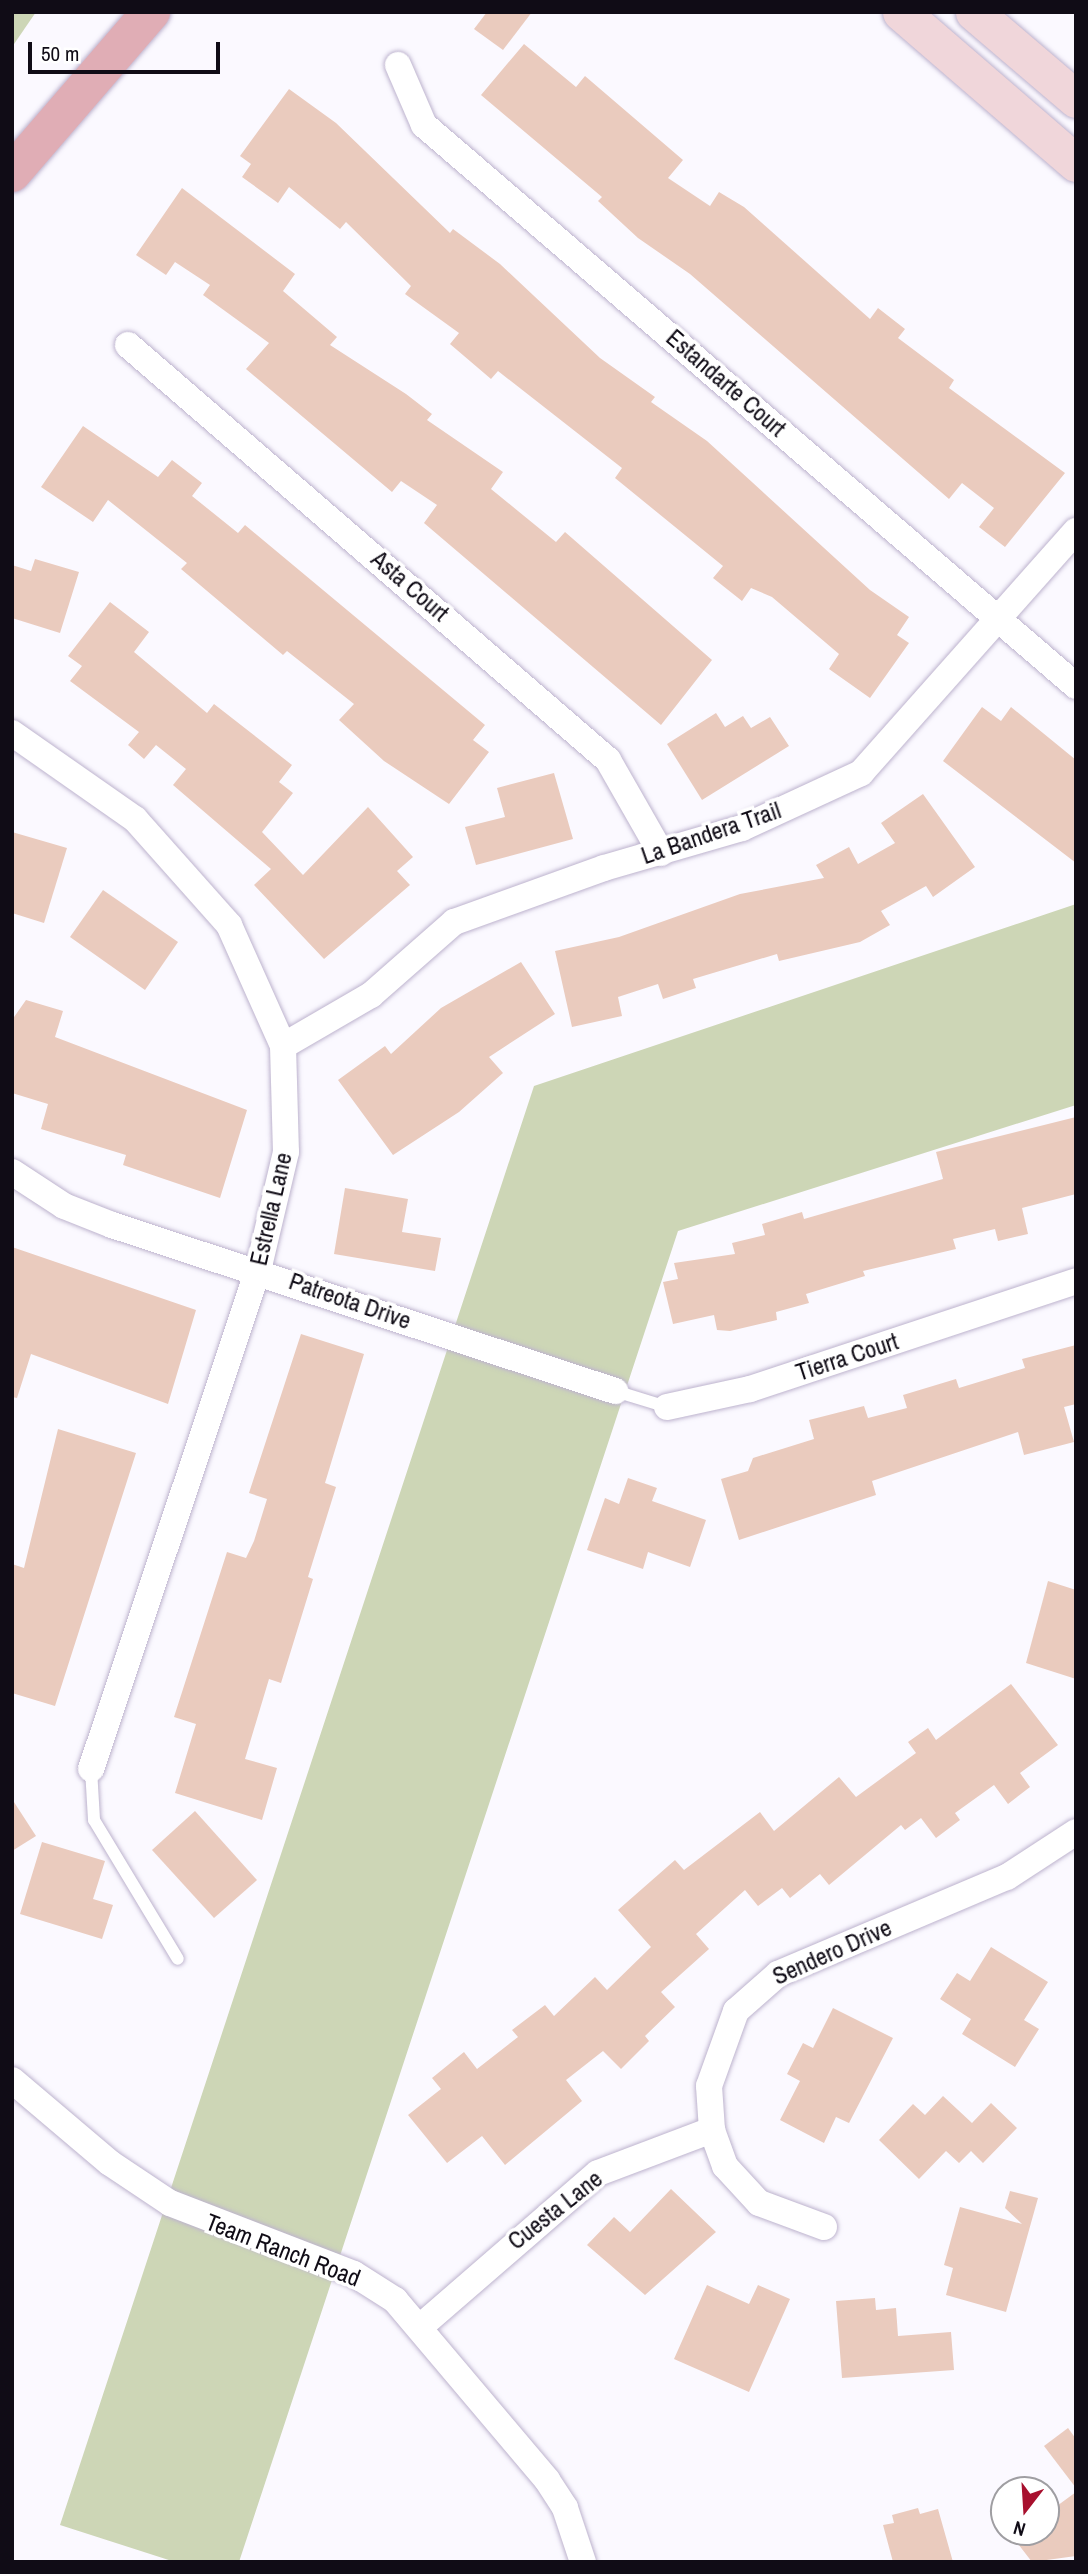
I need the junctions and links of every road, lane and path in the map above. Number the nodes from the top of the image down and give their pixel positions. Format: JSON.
{"nodes":[{"id":1,"x":151,"y":12,"type":"edge"},
{"id":2,"x":901,"y":12,"type":"edge"},
{"id":3,"x":974,"y":12,"type":"edge"},
{"id":4,"x":398,"y":65,"type":"dead end"},
{"id":5,"x":1076,"y":99,"type":"edge"},
{"id":6,"x":1076,"y":163,"type":"edge"},
{"id":7,"x":12,"y":173,"type":"edge"},
{"id":8,"x":128,"y":345,"type":"dead end"},
{"id":9,"x":1076,"y":531,"type":"edge"},
{"id":10,"x":1002,"y":619,"type":"junction"},
{"id":11,"x":1076,"y":686,"type":"edge"},
{"id":12,"x":12,"y":733,"type":"edge"},
{"id":13,"x":662,"y":853,"type":"junction"},
{"id":14,"x":283,"y":1046,"type":"junction"},
{"id":15,"x":12,"y":1172,"type":"edge"},
{"id":16,"x":258,"y":1270,"type":"junction"},
{"id":17,"x":1076,"y":1281,"type":"edge"},
{"id":18,"x":615,"y":1391,"type":"joint"},
{"id":19,"x":667,"y":1407,"type":"joint"},
{"id":20,"x":91,"y":1769,"type":"joint"},
{"id":21,"x":1076,"y":1832,"type":"edge"},
{"id":22,"x":178,"y":1959,"type":"dead end"},
{"id":23,"x":12,"y":2080,"type":"edge"},
{"id":24,"x":712,"y":2130,"type":"junction"},
{"id":25,"x":824,"y":2227,"type":"dead end"},
{"id":26,"x":420,"y":2327,"type":"junction"},
{"id":27,"x":583,"y":2562,"type":"edge"}],
"edges":[{"from":1,"to":7,"type":"main road"},
{"from":2,"to":6,"type":"street"},
{"from":3,"to":5,"type":"street"},
{"from":4,"to":10,"type":"street","name":"Estandarte Court"},
{"from":8,"to":13,"type":"street","name":"Asta Court"},
{"from":9,"to":10,"type":"street","name":"La Bandera Trail"},
{"from":10,"to":11,"type":"street","name":"Estandarte Court"},
{"from":10,"to":13,"type":"street","name":"La Bandera Trail"},
{"from":12,"to":14,"type":"street","name":"Estrella Lane"},
{"from":13,"to":14,"type":"street","name":"La Bandera Trail"},
{"from":14,"to":16,"type":"street","name":"Estrella Lane"},
{"from":15,"to":16,"type":"street","name":"Patreota Drive"},
{"from":16,"to":18,"type":"street","name":"Patreota Drive"},
{"from":16,"to":20,"type":"street","name":"Estrella Lane"},
{"from":17,"to":19,"type":"street","name":"Tierra Court"},
{"from":18,"to":19,"type":"lane","name":"Tierra Court"},
{"from":20,"to":22,"type":"lane"},
{"from":21,"to":24,"type":"street","name":"Sendero Drive"},
{"from":23,"to":26,"type":"street","name":"Team Ranch Road"},
{"from":24,"to":25,"type":"street","name":"Sendero Drive"},
{"from":24,"to":26,"type":"street","name":"Cuesta Lane"},
{"from":26,"to":27,"type":"street","name":"Team Ranch Road"}]}
